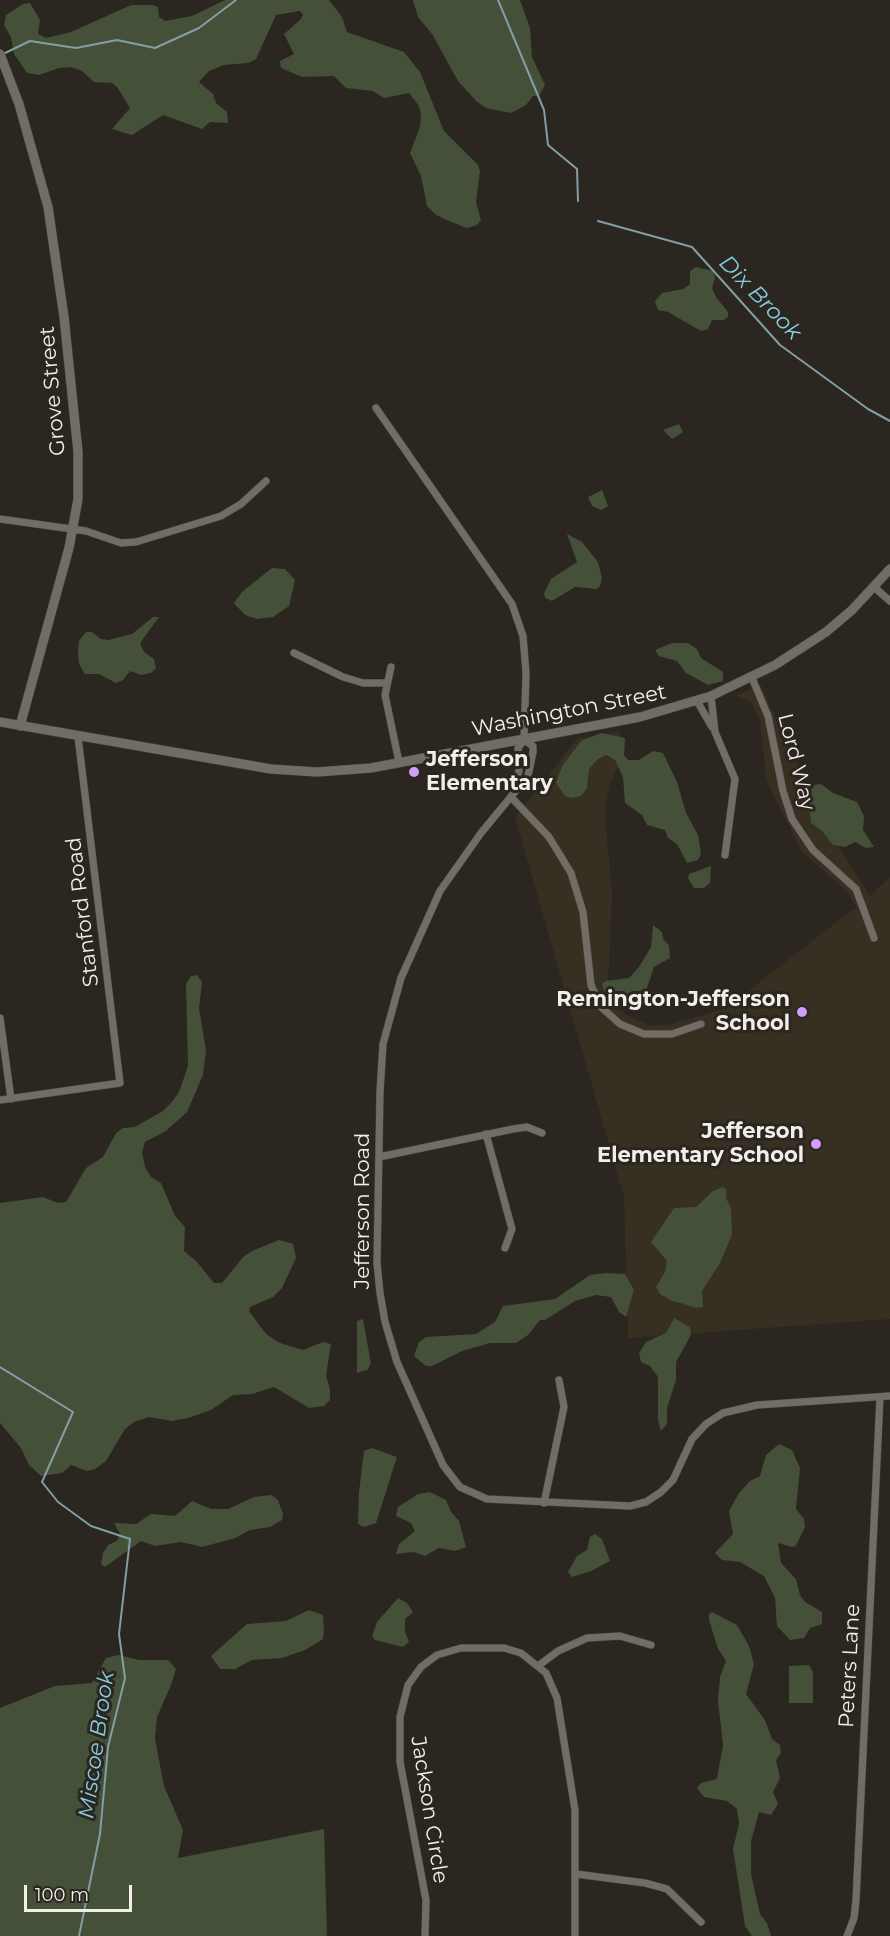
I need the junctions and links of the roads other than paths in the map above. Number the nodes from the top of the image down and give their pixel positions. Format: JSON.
{"nodes":[{"id":1,"x":1,"y":56,"type":"edge"},
{"id":2,"x":376,"y":408,"type":"dead end"},
{"id":3,"x":266,"y":481,"type":"dead end"},
{"id":4,"x":0,"y":519,"type":"edge"},
{"id":5,"x":72,"y":529,"type":"junction"},
{"id":6,"x":890,"y":569,"type":"edge"},
{"id":7,"x":874,"y":587,"type":"junction"},
{"id":8,"x":890,"y":601,"type":"edge"},
{"id":9,"x":294,"y":653,"type":"dead end"},
{"id":10,"x":391,"y":667,"type":"dead end"},
{"id":11,"x":752,"y":678,"type":"junction"},
{"id":12,"x":386,"y":683,"type":"junction"},
{"id":13,"x":711,"y":696,"type":"junction"},
{"id":14,"x":697,"y":701,"type":"junction"},
{"id":15,"x":0,"y":722,"type":"edge"},
{"id":16,"x":20,"y":726,"type":"junction"},
{"id":17,"x":715,"y":732,"type":"junction"},
{"id":18,"x":78,"y":737,"type":"junction"},
{"id":19,"x":524,"y":740,"type":"junction"},
{"id":20,"x":399,"y":762,"type":"junction"},
{"id":21,"x":511,"y":797,"type":"junction"},
{"id":22,"x":725,"y":855,"type":"dead end"},
{"id":23,"x":874,"y":938,"type":"dead end"},
{"id":24,"x":0,"y":1018,"type":"edge"},
{"id":25,"x":701,"y":1024,"type":"dead end"},
{"id":26,"x":11,"y":1099,"type":"junction"},
{"id":27,"x":0,"y":1101,"type":"edge"},
{"id":28,"x":542,"y":1133,"type":"dead end"},
{"id":29,"x":486,"y":1134,"type":"junction"},
{"id":30,"x":379,"y":1157,"type":"junction"},
{"id":31,"x":505,"y":1248,"type":"dead end"},
{"id":32,"x":559,"y":1380,"type":"dead end"},
{"id":33,"x":890,"y":1396,"type":"edge"},
{"id":34,"x":880,"y":1397,"type":"junction"},
{"id":35,"x":544,"y":1503,"type":"junction"},
{"id":36,"x":651,"y":1646,"type":"dead end"},
{"id":37,"x":538,"y":1666,"type":"junction"},
{"id":38,"x":576,"y":1874,"type":"junction"},
{"id":39,"x":701,"y":1922,"type":"dead end"},
{"id":40,"x":425,"y":1936,"type":"edge"},
{"id":41,"x":575,"y":1936,"type":"edge"},
{"id":42,"x":847,"y":1936,"type":"edge"}],
"edges":[{"from":1,"to":5,"type":"main road","name":"Grove Street"},
{"from":2,"to":19,"type":"street"},
{"from":3,"to":5,"type":"street"},
{"from":4,"to":5,"type":"street"},
{"from":5,"to":16,"type":"main road","name":"Grove Street"},
{"from":6,"to":7,"type":"main road","name":"Washington Street"},
{"from":7,"to":8,"type":"street"},
{"from":7,"to":11,"type":"main road","name":"Washington Street"},
{"from":9,"to":12,"type":"street"},
{"from":10,"to":12,"type":"street"},
{"from":11,"to":13,"type":"main road","name":"Washington Street"},
{"from":11,"to":23,"type":"street","name":"Lord Way"},
{"from":12,"to":20,"type":"street"},
{"from":13,"to":14,"type":"main road","name":"Washington Street"},
{"from":13,"to":17,"type":"street"},
{"from":14,"to":17,"type":"street"},
{"from":14,"to":19,"type":"main road","name":"Washington Street"},
{"from":15,"to":16,"type":"main road","name":"Washington Street"},
{"from":16,"to":18,"type":"main road","name":"Washington Street"},
{"from":17,"to":22,"type":"street"},
{"from":18,"to":20,"type":"main road","name":"Washington Street"},
{"from":18,"to":26,"type":"street","name":"Stanford Road"},
{"from":19,"to":20,"type":"main road","name":"Washington Street"},
{"from":19,"to":21,"type":"street","name":"Jefferson Road"},
{"from":19,"to":21,"type":"street","name":"Jefferson Road"},
{"from":21,"to":25,"type":"street"},
{"from":21,"to":30,"type":"street","name":"Jefferson Road"},
{"from":24,"to":26,"type":"street"},
{"from":26,"to":27,"type":"street"},
{"from":28,"to":29,"type":"street"},
{"from":29,"to":30,"type":"street"},
{"from":29,"to":31,"type":"street"},
{"from":30,"to":35,"type":"street","name":"Jefferson Road"},
{"from":32,"to":35,"type":"street"},
{"from":33,"to":34,"type":"street","name":"Jefferson Road"},
{"from":34,"to":35,"type":"street","name":"Jefferson Road"},
{"from":34,"to":42,"type":"street","name":"Peters Lane"},
{"from":36,"to":37,"type":"street"},
{"from":37,"to":38,"type":"street","name":"Jackson Circle"},
{"from":37,"to":40,"type":"street","name":"Jackson Circle"},
{"from":38,"to":39,"type":"street"},
{"from":38,"to":41,"type":"street","name":"Jackson Circle"}]}
